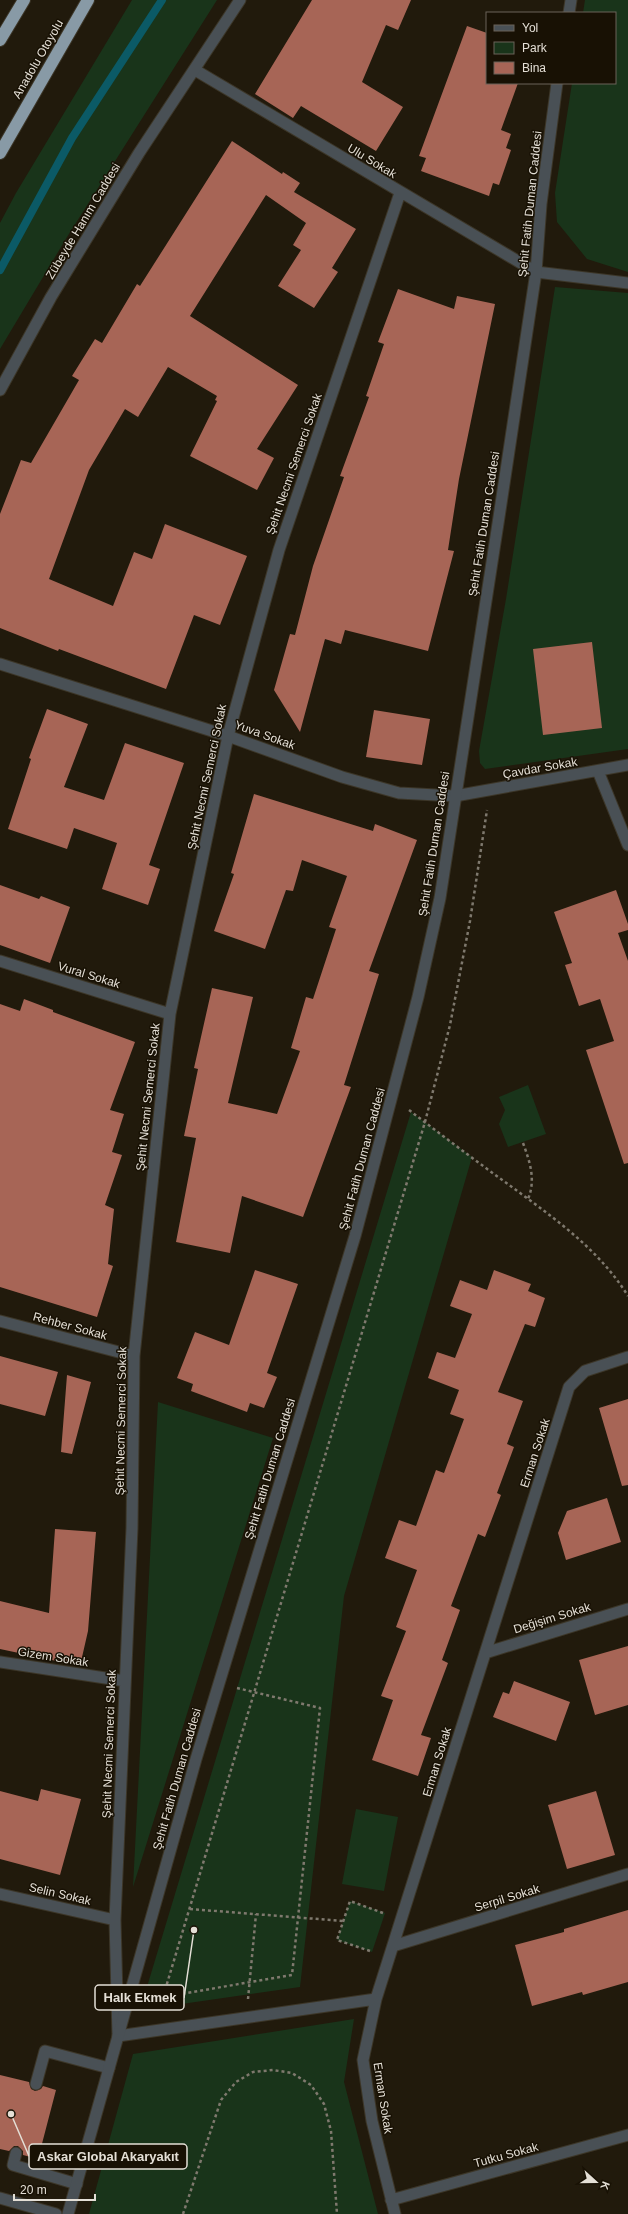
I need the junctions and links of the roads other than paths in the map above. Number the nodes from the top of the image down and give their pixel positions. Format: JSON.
{"nodes":[{"id":1,"x":24,"y":0,"type":"edge"},
{"id":2,"x":88,"y":0,"type":"edge"},
{"id":3,"x":240,"y":0,"type":"edge"},
{"id":4,"x":571,"y":0,"type":"edge"},
{"id":5,"x":569,"y":12,"type":"edge"},
{"id":6,"x":0,"y":40,"type":"edge"},
{"id":7,"x":195,"y":70,"type":"junction"},
{"id":8,"x":557,"y":84,"type":"edge"},
{"id":9,"x":0,"y":153,"type":"edge"},
{"id":10,"x":400,"y":193,"type":"junction"},
{"id":11,"x":536,"y":272,"type":"junction"},
{"id":12,"x":628,"y":283,"type":"edge"},
{"id":13,"x":0,"y":390,"type":"edge"},
{"id":14,"x":0,"y":664,"type":"edge"},
{"id":15,"x":228,"y":736,"type":"junction"},
{"id":16,"x":628,"y":764,"type":"edge"},
{"id":17,"x":598,"y":771,"type":"junction"},
{"id":18,"x":455,"y":796,"type":"junction"},
{"id":19,"x":628,"y":845,"type":"edge"},
{"id":20,"x":0,"y":961,"type":"edge"},
{"id":21,"x":170,"y":1014,"type":"junction"},
{"id":22,"x":0,"y":1322,"type":"edge"},
{"id":23,"x":134,"y":1356,"type":"junction"},
{"id":24,"x":628,"y":1357,"type":"edge"},
{"id":25,"x":628,"y":1609,"type":"edge"},
{"id":26,"x":485,"y":1653,"type":"junction"},
{"id":27,"x":0,"y":1662,"type":"edge"},
{"id":28,"x":125,"y":1681,"type":"junction"},
{"id":29,"x":628,"y":1874,"type":"edge"},
{"id":30,"x":0,"y":1894,"type":"edge"},
{"id":31,"x":115,"y":1920,"type":"junction"},
{"id":32,"x":393,"y":1946,"type":"junction"},
{"id":33,"x":376,"y":1999,"type":"junction"},
{"id":34,"x":118,"y":2036,"type":"junction"},
{"id":35,"x":109,"y":2068,"type":"junction"},
{"id":36,"x":36,"y":2084,"type":"dead end"},
{"id":37,"x":628,"y":2135,"type":"edge"},
{"id":38,"x":16,"y":2153,"type":"dead end"},
{"id":39,"x":77,"y":2184,"type":"junction"},
{"id":40,"x":0,"y":2198,"type":"edge"},
{"id":41,"x":391,"y":2200,"type":"junction"},
{"id":42,"x":56,"y":2214,"type":"edge"},
{"id":43,"x":68,"y":2214,"type":"edge"},
{"id":44,"x":395,"y":2214,"type":"edge"}],
"edges":[{"from":1,"to":6,"type":"highway"},
{"from":2,"to":9,"type":"highway","name":"Anadolu Otoyolu"},
{"from":3,"to":7,"type":"street","name":"Zübeyde Hanım Caddesi"},
{"from":4,"to":5,"type":"street"},
{"from":7,"to":10,"type":"street","name":"Ulu Sokak"},
{"from":7,"to":13,"type":"street","name":"Zübeyde Hanım Caddesi"},
{"from":8,"to":11,"type":"street","name":"Şehit Fatih Duman Caddesi"},
{"from":10,"to":11,"type":"street","name":"Ulu Sokak"},
{"from":10,"to":15,"type":"street","name":"Şehit Necmi Semerci Sokak"},
{"from":11,"to":12,"type":"street"},
{"from":11,"to":18,"type":"street","name":"Şehit Fatih Duman Caddesi"},
{"from":14,"to":15,"type":"street","name":"Yuva Sokak"},
{"from":15,"to":18,"type":"street","name":"Yuva Sokak"},
{"from":15,"to":21,"type":"street","name":"Şehit Necmi Semerci Sokak"},
{"from":16,"to":17,"type":"street","name":"Çavdar Sokak"},
{"from":17,"to":18,"type":"street","name":"Çavdar Sokak"},
{"from":17,"to":19,"type":"street"},
{"from":18,"to":34,"type":"street","name":"Şehit Fatih Duman Caddesi"},
{"from":20,"to":21,"type":"street","name":"Vural Sokak"},
{"from":21,"to":23,"type":"street","name":"Şehit Necmi Semerci Sokak"},
{"from":22,"to":23,"type":"street","name":"Rehber Sokak"},
{"from":23,"to":28,"type":"street","name":"Şehit Necmi Semerci Sokak"},
{"from":24,"to":26,"type":"street","name":"Erman Sokak"},
{"from":25,"to":26,"type":"street","name":"Değişim Sokak"},
{"from":26,"to":32,"type":"street","name":"Erman Sokak"},
{"from":27,"to":28,"type":"street","name":"Gizem Sokak"},
{"from":28,"to":31,"type":"street","name":"Şehit Necmi Semerci Sokak"},
{"from":29,"to":32,"type":"street","name":"Serpil Sokak"},
{"from":30,"to":31,"type":"street","name":"Selin Sokak"},
{"from":31,"to":34,"type":"street","name":"Şehit Necmi Semerci Sokak"},
{"from":32,"to":33,"type":"street","name":"Erman Sokak"},
{"from":33,"to":34,"type":"street"},
{"from":33,"to":41,"type":"street","name":"Erman Sokak"},
{"from":34,"to":35,"type":"street","name":"Şehit Fatih Duman Caddesi"},
{"from":35,"to":36,"type":"street"},
{"from":35,"to":39,"type":"street","name":"Şehit Fatih Duman Caddesi"},
{"from":37,"to":41,"type":"street","name":"Tutku Sokak"},
{"from":38,"to":39,"type":"street"},
{"from":39,"to":43,"type":"street","name":"Şehit Fatih Duman Caddesi"},
{"from":40,"to":42,"type":"street"},
{"from":41,"to":44,"type":"street","name":"Erman Sokak"}]}
